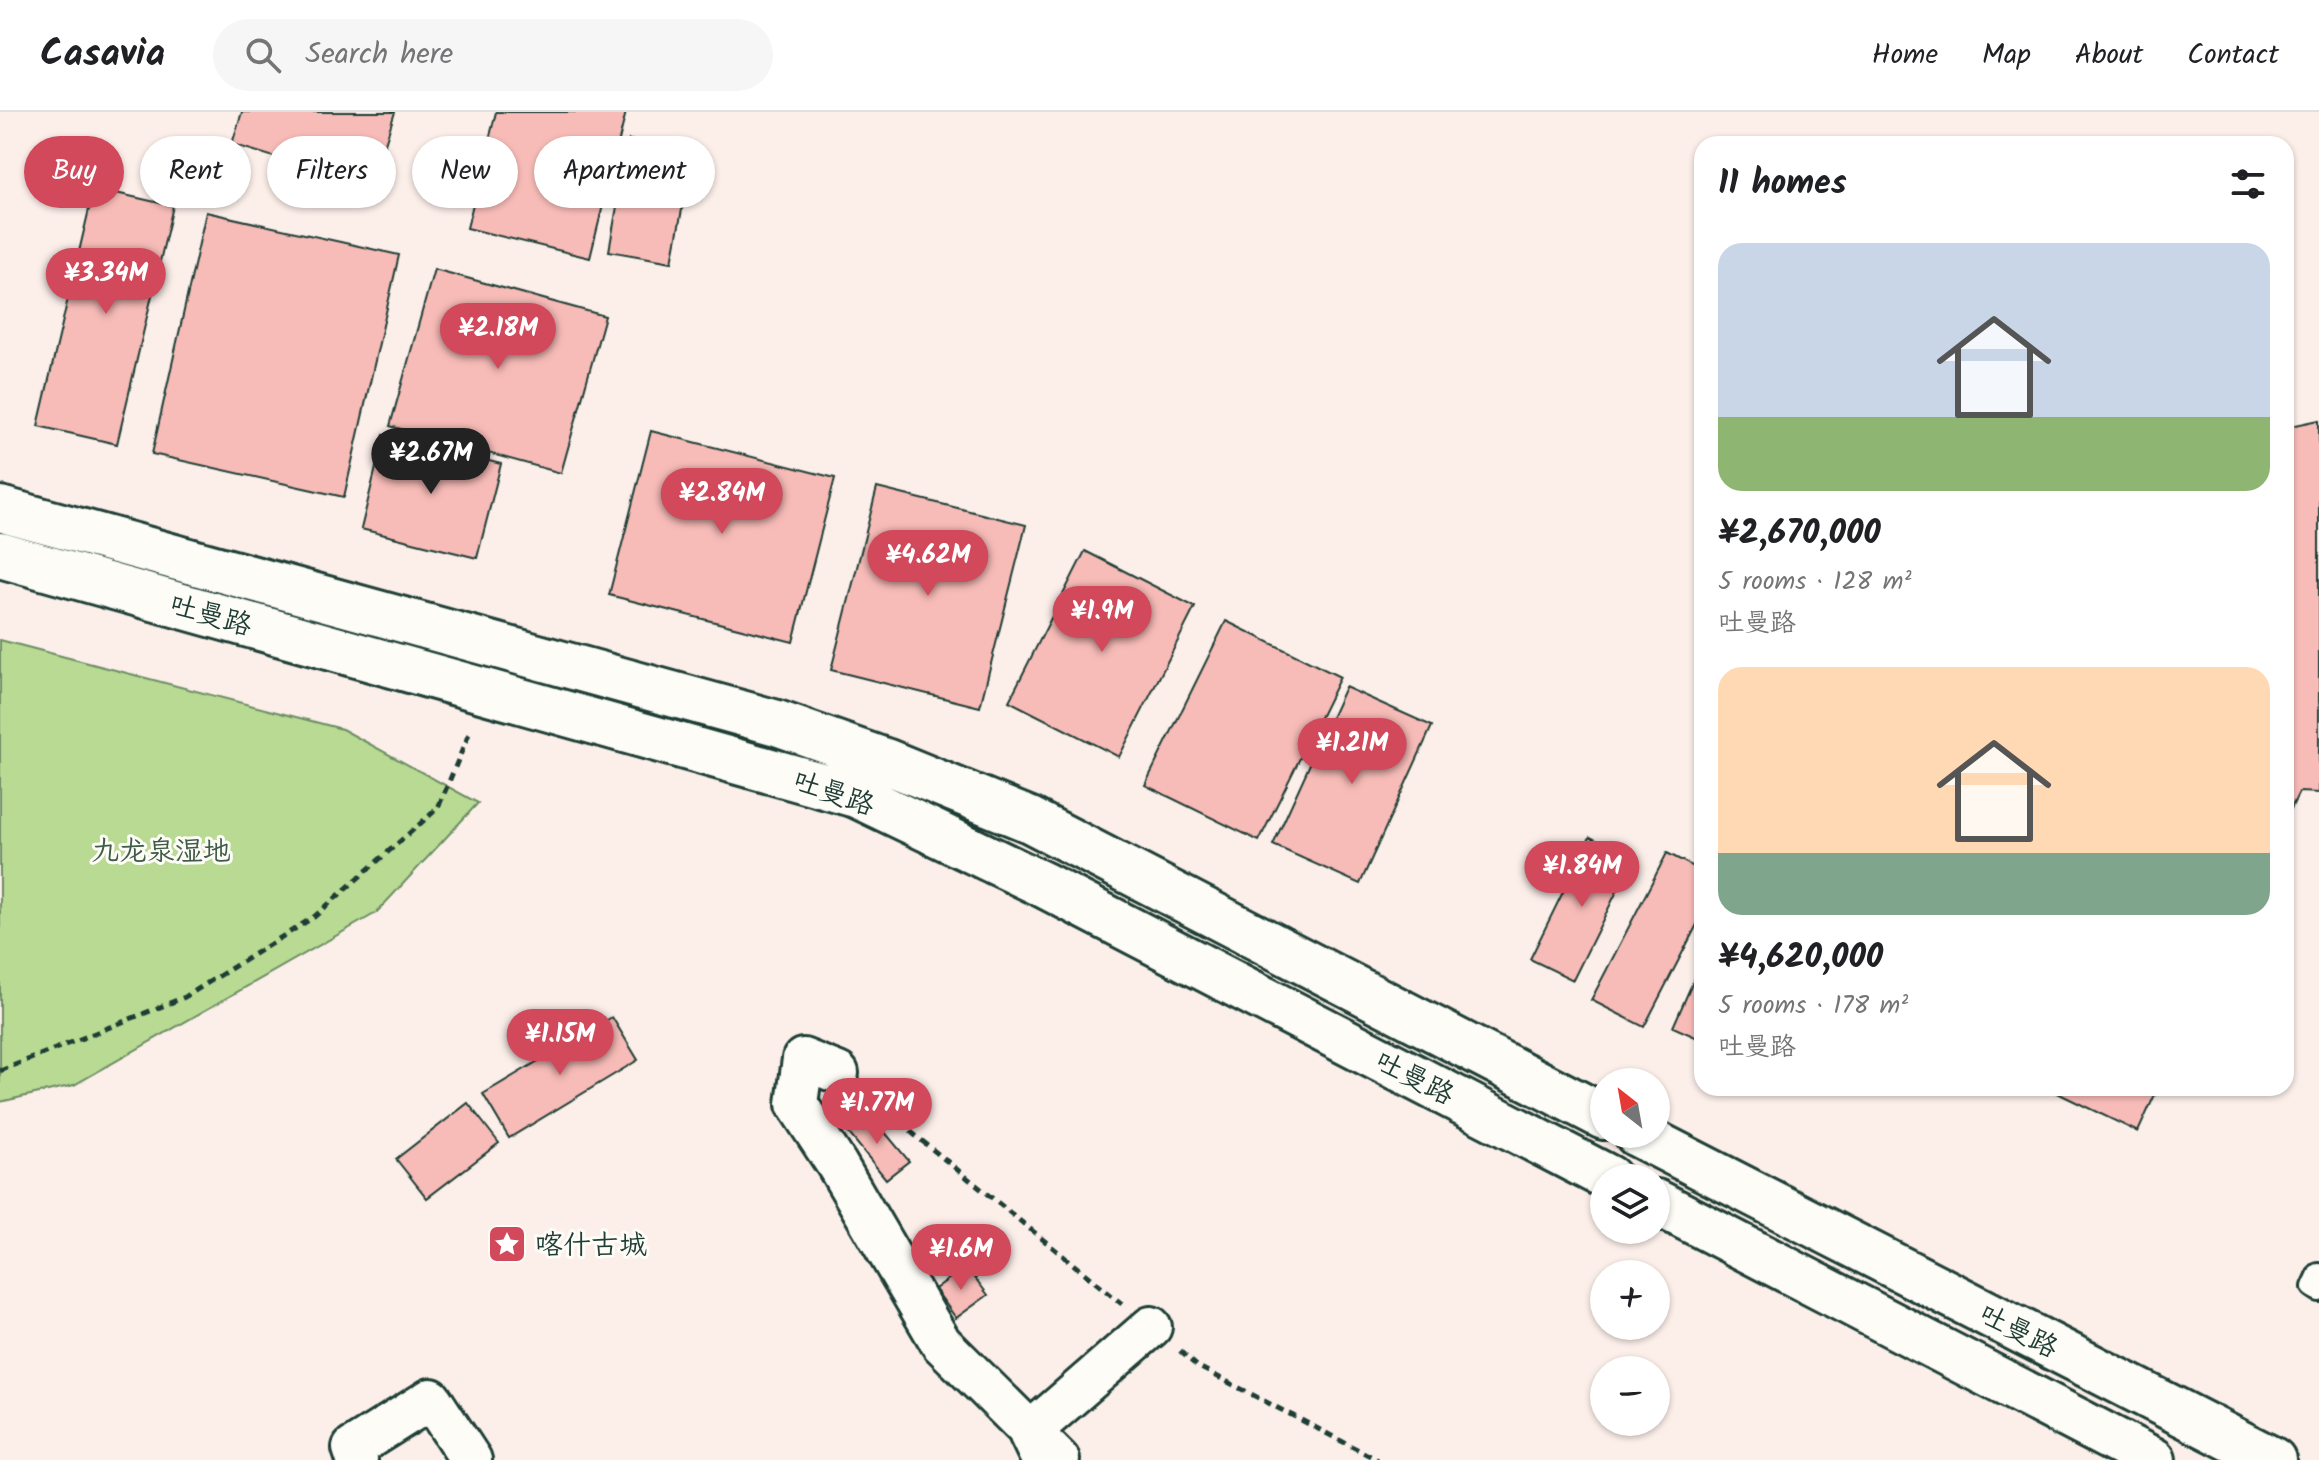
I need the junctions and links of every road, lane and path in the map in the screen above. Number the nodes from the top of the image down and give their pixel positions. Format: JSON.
{"nodes":[{"id":1,"x":0,"y":509,"type":"edge"},
{"id":2,"x":0,"y":555,"type":"edge"},
{"id":3,"x":487,"y":692,"type":"junction"},
{"id":4,"x":0,"y":1071,"type":"edge"},
{"id":5,"x":838,"y":1073,"type":"joint"},
{"id":6,"x":1590,"y":1110,"type":"edge"},
{"id":7,"x":1664,"y":1148,"type":"edge"},
{"id":8,"x":1590,"y":1168,"type":"edge"},
{"id":9,"x":1670,"y":1209,"type":"edge"},
{"id":10,"x":2319,"y":1274,"type":"edge"},
{"id":11,"x":2319,"y":1291,"type":"edge"},
{"id":12,"x":1151,"y":1327,"type":"junction"},
{"id":13,"x":1035,"y":1446,"type":"edge"},
{"id":14,"x":357,"y":1460,"type":"edge"},
{"id":15,"x":471,"y":1460,"type":"edge"},
{"id":16,"x":1059,"y":1460,"type":"edge"},
{"id":17,"x":1378,"y":1460,"type":"edge"},
{"id":18,"x":2153,"y":1460,"type":"edge"},
{"id":19,"x":2273,"y":1460,"type":"edge"}],
"edges":[{"from":1,"to":6,"type":"main road","name":"吐曼路"},
{"from":2,"to":3,"type":"main road","name":"吐曼路"},
{"from":3,"to":4,"type":"path"},
{"from":3,"to":8,"type":"main road","name":"吐曼路"},
{"from":5,"to":12,"type":"path"},
{"from":5,"to":13,"type":"street"},
{"from":7,"to":19,"type":"main road","name":"吐曼路"},
{"from":9,"to":18,"type":"main road","name":"吐曼路"},
{"from":10,"to":11,"type":"lane"},
{"from":12,"to":13,"type":"street"},
{"from":12,"to":17,"type":"path"},
{"from":13,"to":16,"type":"street"},
{"from":14,"to":15,"type":"street"}]}
